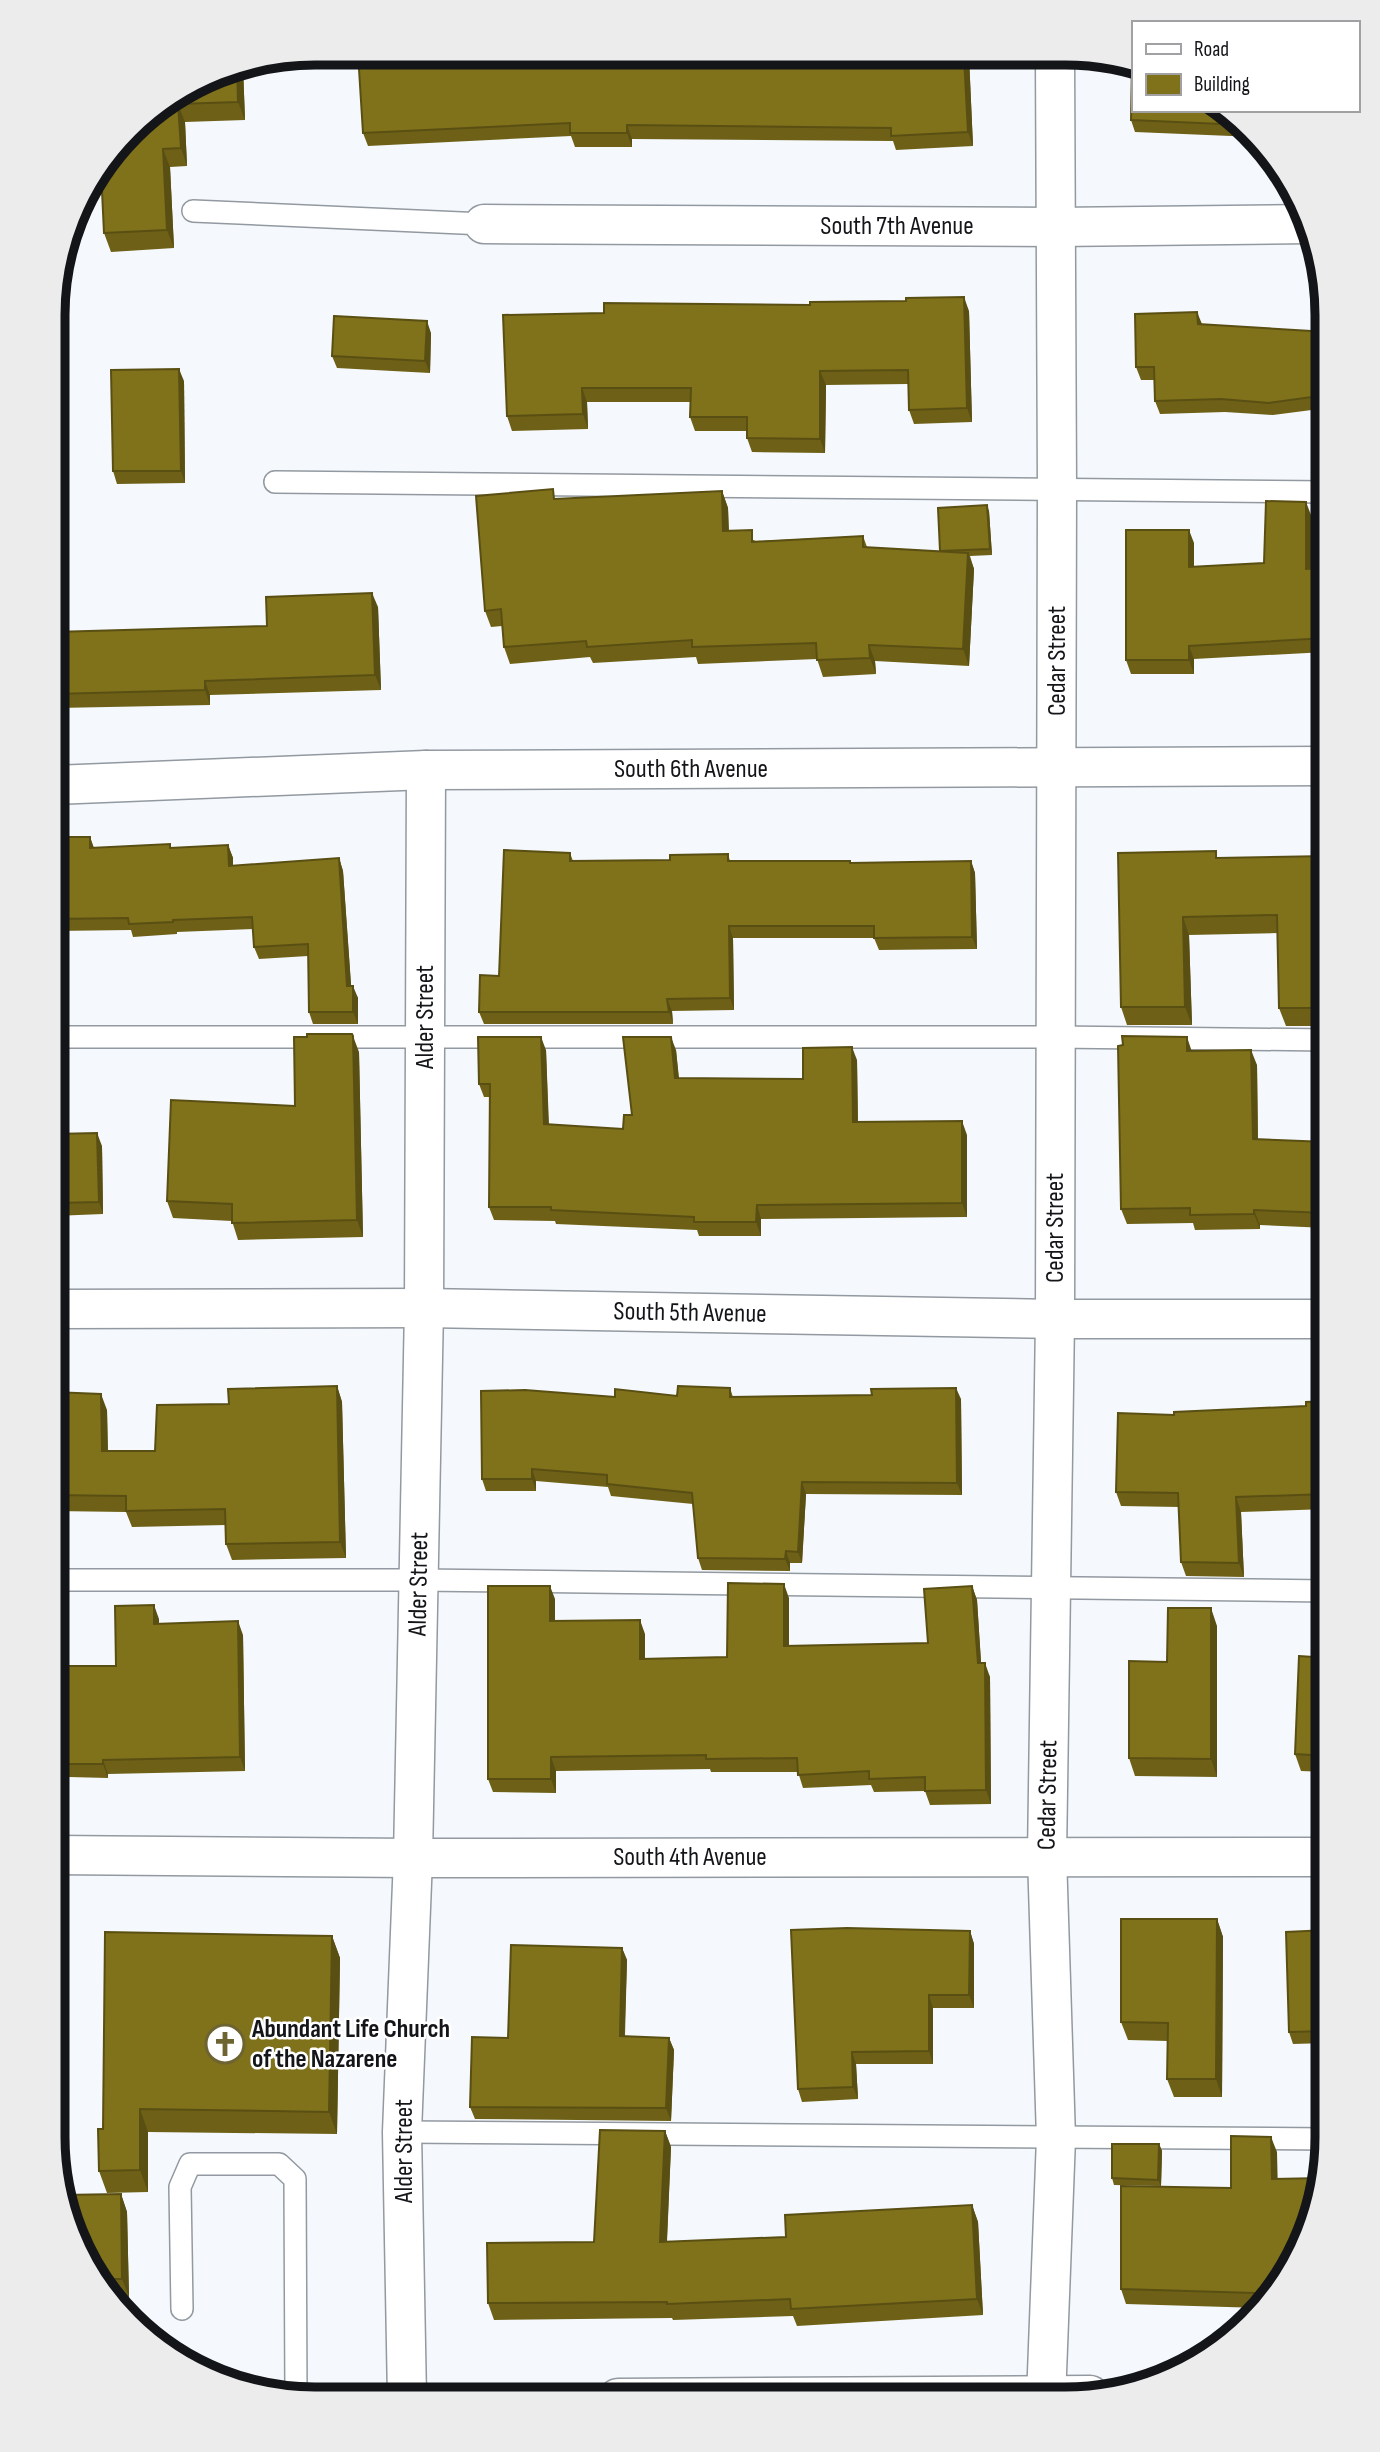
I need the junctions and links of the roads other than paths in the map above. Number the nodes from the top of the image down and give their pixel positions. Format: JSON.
{"nodes":[{"id":1,"x":1055,"y":65,"type":"edge"},
{"id":2,"x":193,"y":211,"type":"dead end"},
{"id":3,"x":484,"y":224,"type":"joint"},
{"id":4,"x":1298,"y":224,"type":"edge"},
{"id":5,"x":1057,"y":227,"type":"junction"},
{"id":6,"x":275,"y":482,"type":"dead end"},
{"id":7,"x":1057,"y":487,"type":"junction"},
{"id":8,"x":1315,"y":492,"type":"edge"},
{"id":9,"x":1315,"y":766,"type":"edge"},
{"id":10,"x":1057,"y":767,"type":"junction"},
{"id":11,"x":426,"y":770,"type":"junction"},
{"id":12,"x":65,"y":785,"type":"edge"},
{"id":13,"x":65,"y":1037,"type":"edge"},
{"id":14,"x":425,"y":1037,"type":"junction"},
{"id":15,"x":1056,"y":1037,"type":"junction"},
{"id":16,"x":1315,"y":1040,"type":"edge"},
{"id":17,"x":424,"y":1308,"type":"junction"},
{"id":18,"x":65,"y":1310,"type":"edge"},
{"id":19,"x":1315,"y":1319,"type":"edge"},
{"id":20,"x":1055,"y":1320,"type":"junction"},
{"id":21,"x":65,"y":1580,"type":"edge"},
{"id":22,"x":419,"y":1580,"type":"junction"},
{"id":23,"x":1051,"y":1587,"type":"junction"},
{"id":24,"x":1315,"y":1591,"type":"edge"},
{"id":25,"x":65,"y":1855,"type":"edge"},
{"id":26,"x":1047,"y":1856,"type":"junction"},
{"id":27,"x":1315,"y":1857,"type":"edge"},
{"id":28,"x":414,"y":1858,"type":"junction"},
{"id":29,"x":402,"y":2132,"type":"junction"},
{"id":30,"x":1056,"y":2138,"type":"junction"},
{"id":31,"x":1315,"y":2139,"type":"edge"},
{"id":32,"x":182,"y":2309,"type":"dead end"},
{"id":33,"x":296,"y":2387,"type":"edge"},
{"id":34,"x":407,"y":2387,"type":"edge"},
{"id":35,"x":1046,"y":2387,"type":"edge"}],
"edges":[{"from":1,"to":5,"type":"street","name":"Cedar Street"},
{"from":2,"to":3,"type":"lane"},
{"from":3,"to":5,"type":"street","name":"South 7th Avenue"},
{"from":4,"to":5,"type":"street","name":"South 7th Avenue"},
{"from":5,"to":7,"type":"street","name":"Cedar Street"},
{"from":6,"to":7,"type":"lane"},
{"from":7,"to":8,"type":"lane"},
{"from":7,"to":10,"type":"street","name":"Cedar Street"},
{"from":9,"to":10,"type":"street","name":"South 6th Avenue"},
{"from":10,"to":11,"type":"street","name":"South 6th Avenue"},
{"from":10,"to":15,"type":"street","name":"Cedar Street"},
{"from":11,"to":12,"type":"street","name":"South 6th Avenue"},
{"from":11,"to":14,"type":"street","name":"Alder Street"},
{"from":13,"to":14,"type":"lane"},
{"from":14,"to":15,"type":"lane"},
{"from":14,"to":17,"type":"street","name":"Alder Street"},
{"from":15,"to":16,"type":"lane"},
{"from":15,"to":20,"type":"street","name":"Cedar Street"},
{"from":17,"to":18,"type":"street","name":"South 5th Avenue"},
{"from":17,"to":20,"type":"street","name":"South 5th Avenue"},
{"from":17,"to":22,"type":"street","name":"Alder Street"},
{"from":19,"to":20,"type":"street","name":"South 5th Avenue"},
{"from":20,"to":23,"type":"street","name":"Cedar Street"},
{"from":21,"to":22,"type":"lane"},
{"from":22,"to":23,"type":"lane"},
{"from":22,"to":28,"type":"street","name":"Alder Street"},
{"from":23,"to":24,"type":"lane"},
{"from":23,"to":26,"type":"street","name":"Cedar Street"},
{"from":25,"to":28,"type":"street","name":"South 4th Avenue"},
{"from":26,"to":27,"type":"street","name":"South 4th Avenue"},
{"from":26,"to":28,"type":"street","name":"South 4th Avenue"},
{"from":26,"to":30,"type":"street","name":"Cedar Street"},
{"from":28,"to":29,"type":"street","name":"Alder Street"},
{"from":29,"to":30,"type":"lane"},
{"from":29,"to":34,"type":"street","name":"Alder Street"},
{"from":30,"to":31,"type":"lane"},
{"from":30,"to":35,"type":"street","name":"Cedar Street"},
{"from":32,"to":33,"type":"lane"}]}
